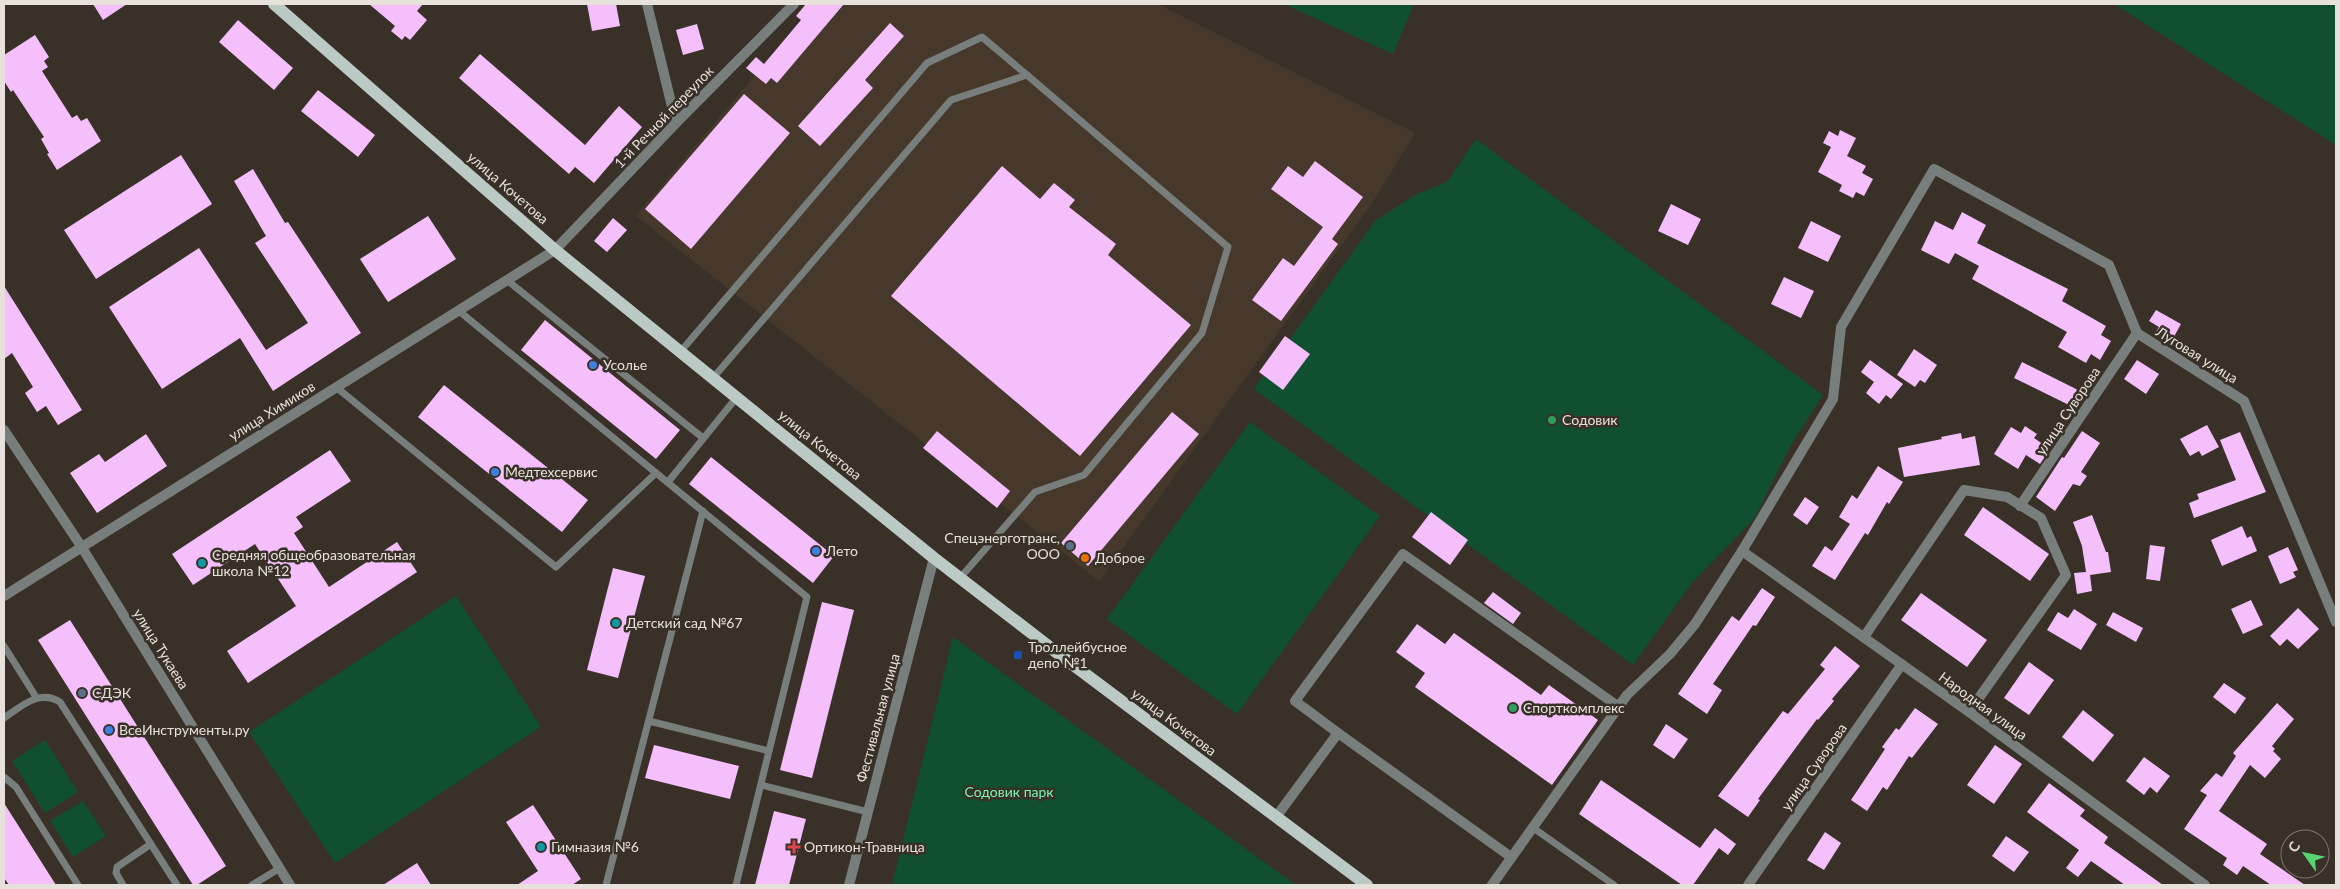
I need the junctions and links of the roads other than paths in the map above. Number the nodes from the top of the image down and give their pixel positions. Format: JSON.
{"nodes":[{"id":1,"x":274,"y":4,"type":"edge"},
{"id":2,"x":647,"y":4,"type":"edge"},
{"id":3,"x":794,"y":4,"type":"edge"},
{"id":4,"x":1027,"y":75,"type":"junction"},
{"id":5,"x":676,"y":123,"type":"junction"},
{"id":6,"x":555,"y":250,"type":"junction"},
{"id":7,"x":508,"y":281,"type":"junction"},
{"id":8,"x":459,"y":311,"type":"junction"},
{"id":9,"x":2137,"y":333,"type":"junction"},
{"id":10,"x":681,"y":351,"type":"junction"},
{"id":11,"x":713,"y":378,"type":"junction"},
{"id":12,"x":336,"y":387,"type":"junction"},
{"id":13,"x":737,"y":397,"type":"junction"},
{"id":14,"x":4,"y":430,"type":"edge"},
{"id":15,"x":703,"y":438,"type":"junction"},
{"id":16,"x":656,"y":473,"type":"junction"},
{"id":17,"x":668,"y":482,"type":"junction"},
{"id":18,"x":2020,"y":506,"type":"junction"},
{"id":19,"x":703,"y":511,"type":"junction"},
{"id":20,"x":81,"y":546,"type":"junction"},
{"id":21,"x":1742,"y":551,"type":"junction"},
{"id":22,"x":934,"y":558,"type":"junction"},
{"id":23,"x":960,"y":578,"type":"junction"},
{"id":24,"x":4,"y":596,"type":"edge"},
{"id":25,"x":2336,"y":622,"type":"edge"},
{"id":26,"x":1864,"y":637,"type":"junction"},
{"id":27,"x":4,"y":646,"type":"edge"},
{"id":28,"x":1902,"y":664,"type":"junction"},
{"id":29,"x":36,"y":697,"type":"junction"},
{"id":30,"x":1619,"y":707,"type":"junction"},
{"id":31,"x":1969,"y":712,"type":"junction"},
{"id":32,"x":4,"y":718,"type":"edge"},
{"id":33,"x":649,"y":721,"type":"junction"},
{"id":34,"x":1338,"y":733,"type":"junction"},
{"id":35,"x":769,"y":751,"type":"junction"},
{"id":36,"x":4,"y":777,"type":"edge"},
{"id":37,"x":761,"y":786,"type":"junction"},
{"id":38,"x":868,"y":812,"type":"junction"},
{"id":39,"x":1276,"y":817,"type":"junction"},
{"id":40,"x":1532,"y":827,"type":"junction"},
{"id":41,"x":151,"y":844,"type":"junction"},
{"id":42,"x":1511,"y":857,"type":"junction"},
{"id":43,"x":280,"y":868,"type":"junction"},
{"id":44,"x":256,"y":884,"type":"edge"},
{"id":45,"x":78,"y":885,"type":"edge"},
{"id":46,"x":123,"y":885,"type":"edge"},
{"id":47,"x":177,"y":885,"type":"edge"},
{"id":48,"x":290,"y":885,"type":"edge"},
{"id":49,"x":606,"y":885,"type":"edge"},
{"id":50,"x":736,"y":885,"type":"edge"},
{"id":51,"x":849,"y":885,"type":"edge"},
{"id":52,"x":1368,"y":885,"type":"edge"},
{"id":53,"x":1492,"y":885,"type":"edge"},
{"id":54,"x":1614,"y":885,"type":"edge"},
{"id":55,"x":1748,"y":885,"type":"edge"},
{"id":56,"x":2205,"y":885,"type":"edge"}],
"edges":[{"from":1,"to":6,"type":"main road","name":"улица Кочетова"},
{"from":2,"to":5,"type":"street"},
{"from":3,"to":5,"type":"street","name":"1-й Речной переулок"},
{"from":4,"to":10,"type":"lane"},
{"from":4,"to":11,"type":"lane"},
{"from":4,"to":23,"type":"lane"},
{"from":5,"to":6,"type":"street","name":"1-й Речной переулок"},
{"from":6,"to":7,"type":"street","name":"улица Химиков"},
{"from":6,"to":10,"type":"main road","name":"улица Кочетова"},
{"from":7,"to":8,"type":"street","name":"улица Химиков"},
{"from":7,"to":15,"type":"lane"},
{"from":8,"to":12,"type":"street","name":"улица Химиков"},
{"from":8,"to":16,"type":"lane"},
{"from":9,"to":18,"type":"street","name":"улица Суворова"},
{"from":9,"to":21,"type":"street","name":"Луговая улица"},
{"from":9,"to":25,"type":"street","name":"Луговая улица"},
{"from":10,"to":11,"type":"main road","name":"улица Кочетова"},
{"from":11,"to":13,"type":"main road","name":"улица Кочетова"},
{"from":12,"to":16,"type":"lane"},
{"from":12,"to":20,"type":"street","name":"улица Химиков"},
{"from":13,"to":15,"type":"lane"},
{"from":13,"to":22,"type":"main road","name":"улица Кочетова"},
{"from":14,"to":20,"type":"street","name":"улица Тукаева"},
{"from":15,"to":17,"type":"lane"},
{"from":16,"to":17,"type":"lane"},
{"from":17,"to":19,"type":"lane"},
{"from":18,"to":26,"type":"street"},
{"from":18,"to":31,"type":"street"},
{"from":19,"to":33,"type":"lane"},
{"from":19,"to":35,"type":"lane"},
{"from":20,"to":24,"type":"street","name":"улица Химиков"},
{"from":20,"to":43,"type":"street","name":"улица Тукаева"},
{"from":21,"to":26,"type":"street","name":"Народная улица"},
{"from":21,"to":30,"type":"street"},
{"from":22,"to":23,"type":"main road","name":"улица Кочетова"},
{"from":22,"to":38,"type":"street","name":"Фестивальная улица"},
{"from":23,"to":39,"type":"main road","name":"улица Кочетова"},
{"from":26,"to":28,"type":"street","name":"Народная улица"},
{"from":27,"to":29,"type":"lane"},
{"from":28,"to":31,"type":"street","name":"Народная улица"},
{"from":28,"to":55,"type":"street","name":"улица Суворова"},
{"from":29,"to":32,"type":"lane"},
{"from":29,"to":41,"type":"lane"},
{"from":30,"to":34,"type":"street"},
{"from":30,"to":40,"type":"street"},
{"from":31,"to":56,"type":"street","name":"Народная улица"},
{"from":33,"to":35,"type":"lane"},
{"from":33,"to":49,"type":"lane"},
{"from":34,"to":39,"type":"street"},
{"from":34,"to":42,"type":"street"},
{"from":35,"to":37,"type":"lane"},
{"from":36,"to":45,"type":"lane"},
{"from":37,"to":38,"type":"lane"},
{"from":37,"to":50,"type":"lane"},
{"from":38,"to":51,"type":"street","name":"Фестивальная улица"},
{"from":39,"to":52,"type":"main road","name":"улица Кочетова"},
{"from":40,"to":42,"type":"street"},
{"from":40,"to":54,"type":"lane"},
{"from":41,"to":46,"type":"lane"},
{"from":41,"to":47,"type":"lane"},
{"from":42,"to":53,"type":"street"},
{"from":43,"to":44,"type":"lane"},
{"from":43,"to":48,"type":"street","name":"улица Тукаева"}]}
